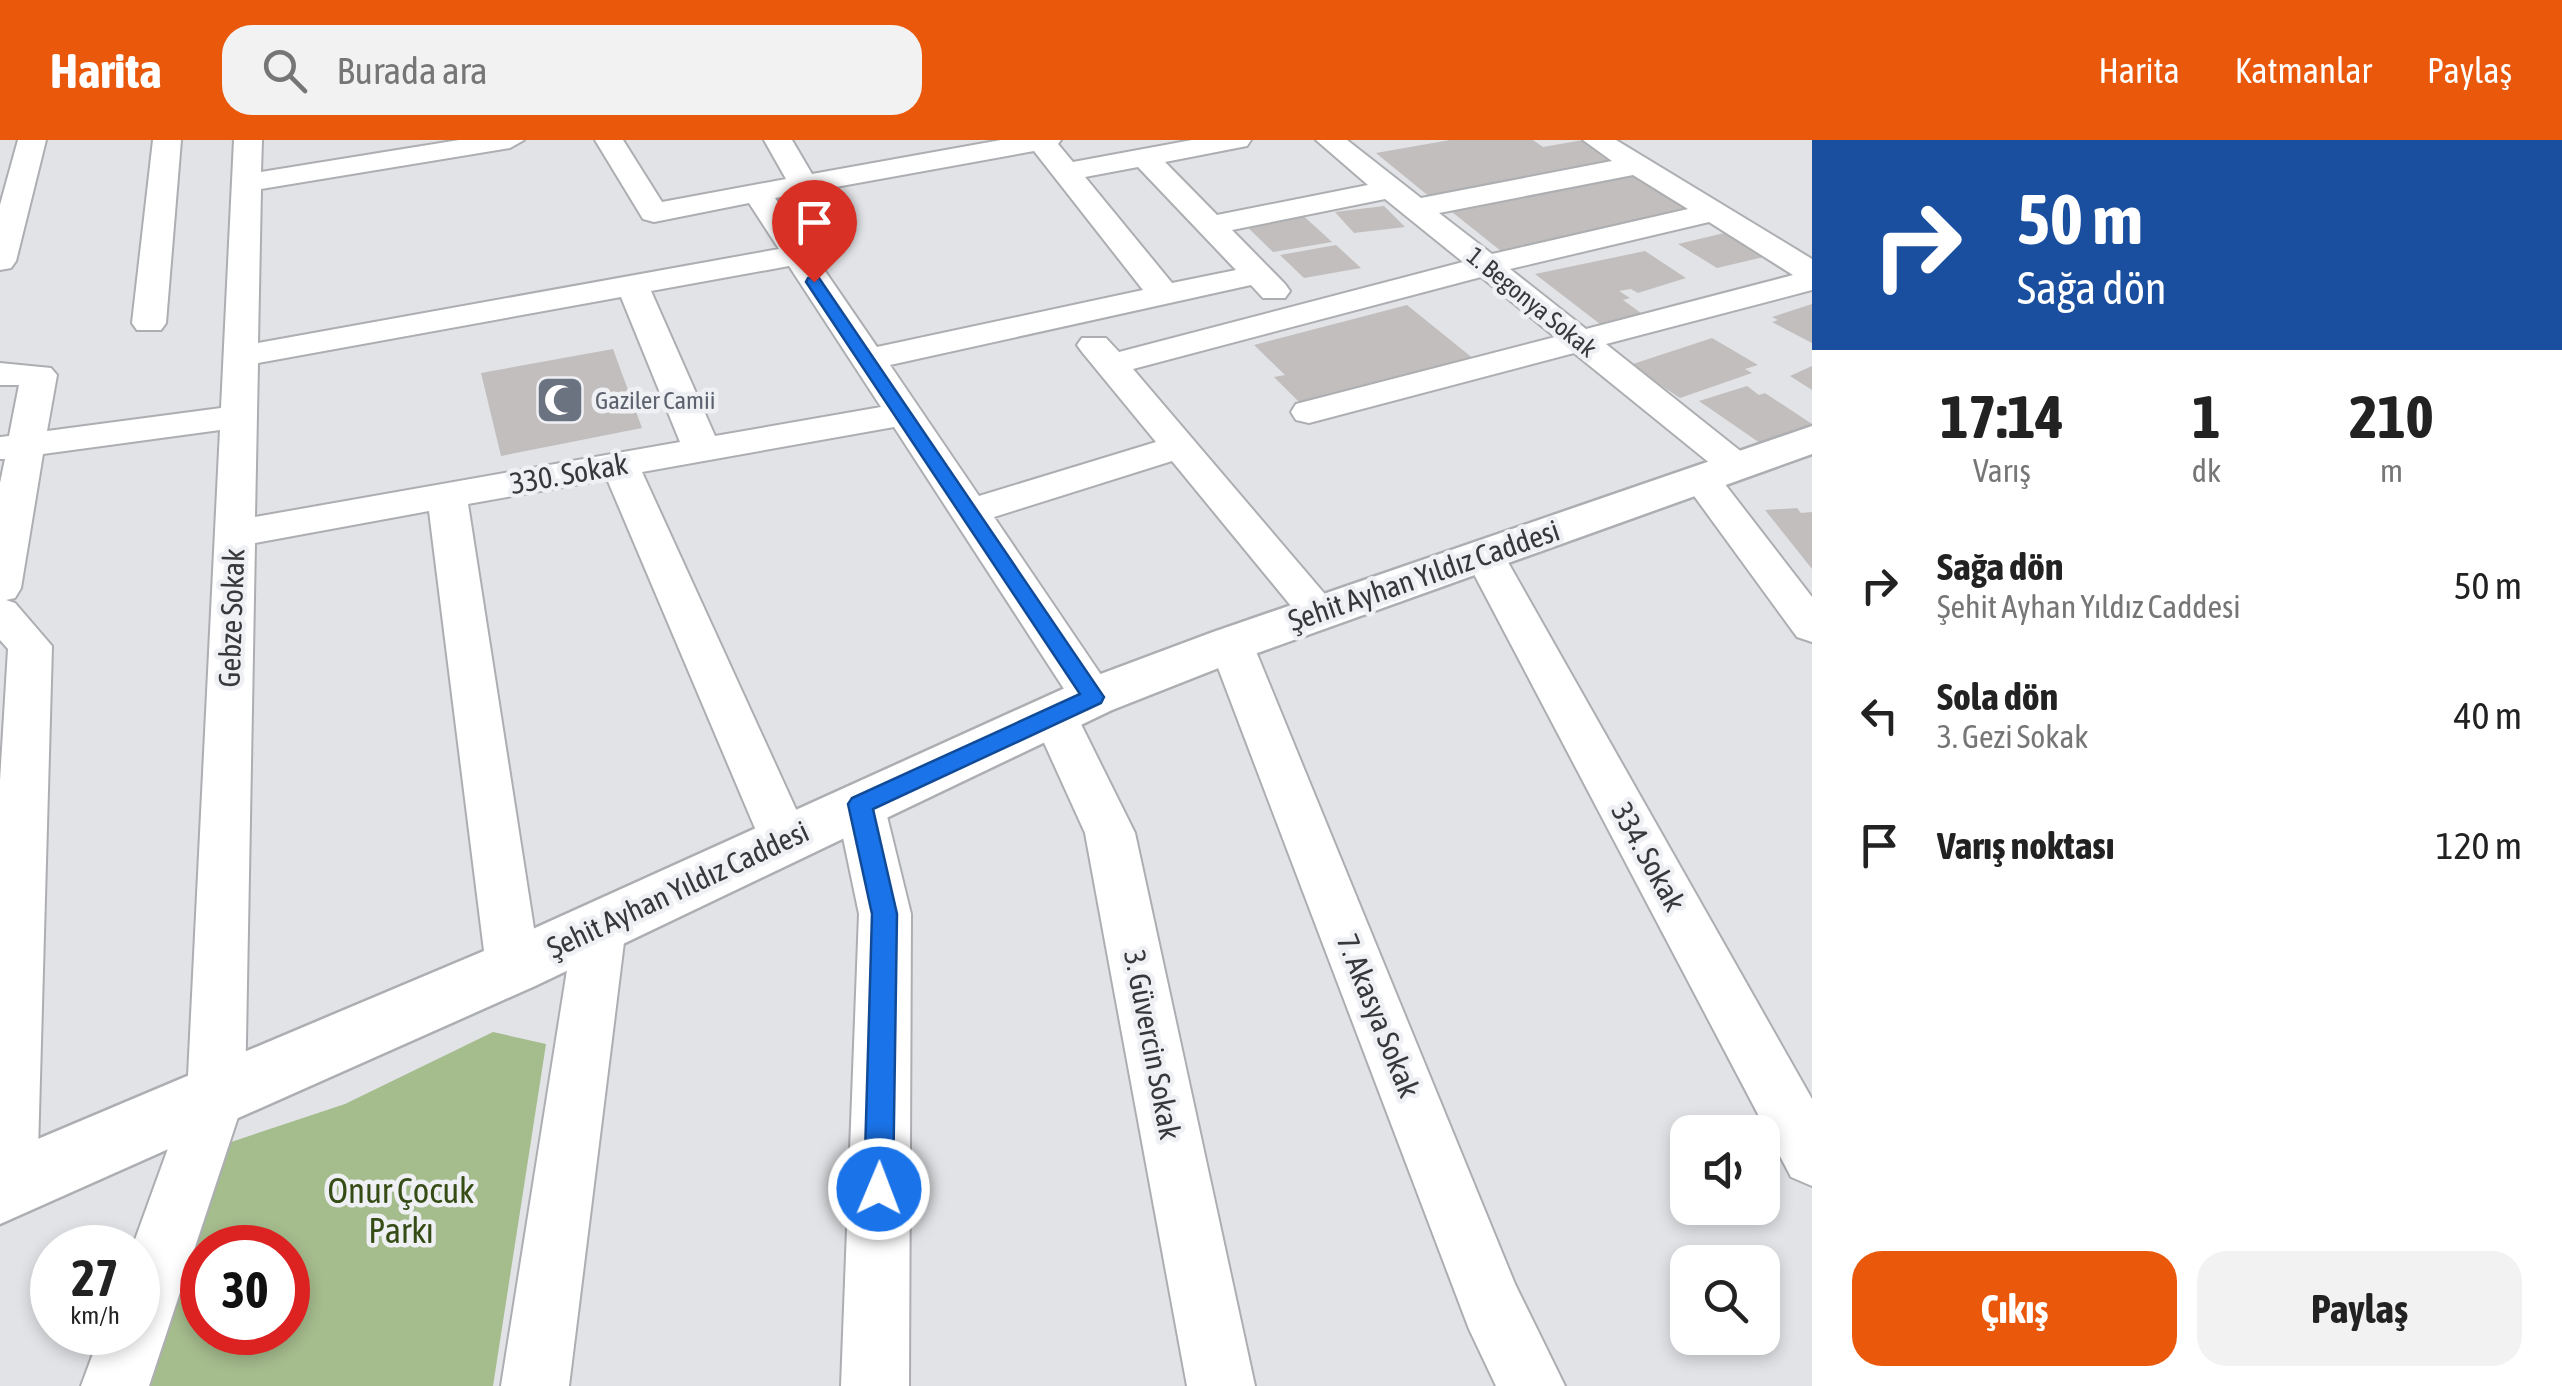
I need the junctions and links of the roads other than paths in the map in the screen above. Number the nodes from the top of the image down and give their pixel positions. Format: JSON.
{"nodes":[{"id":1,"x":32,"y":140,"type":"edge"},
{"id":2,"x":167,"y":140,"type":"edge"},
{"id":3,"x":248,"y":140,"type":"edge"},
{"id":4,"x":510,"y":140,"type":"edge"},
{"id":5,"x":608,"y":140,"type":"edge"},
{"id":6,"x":1044,"y":140,"type":"edge"},
{"id":7,"x":1237,"y":140,"type":"edge"},
{"id":8,"x":1382,"y":140,"type":"edge"},
{"id":9,"x":1597,"y":140,"type":"edge"},
{"id":10,"x":790,"y":142,"type":"edge"},
{"id":11,"x":1333,"y":143,"type":"edge"},
{"id":12,"x":1144,"y":157,"type":"junction"},
{"id":13,"x":1638,"y":165,"type":"junction"},
{"id":14,"x":1066,"y":172,"type":"junction"},
{"id":15,"x":246,"y":183,"type":"junction"},
{"id":16,"x":803,"y":184,"type":"junction"},
{"id":17,"x":1391,"y":190,"type":"junction"},
{"id":18,"x":757,"y":193,"type":"junction"},
{"id":19,"x":1418,"y":208,"type":"junction"},
{"id":20,"x":1713,"y":212,"type":"junction"},
{"id":21,"x":1211,"y":225,"type":"junction"},
{"id":22,"x":796,"y":255,"type":"junction"},
{"id":23,"x":0,"y":261,"type":"edge"},
{"id":24,"x":1487,"y":267,"type":"junction"},
{"id":25,"x":1812,"y":273,"type":"edge"},
{"id":26,"x":1259,"y":274,"type":"junction"},
{"id":27,"x":1812,"y":280,"type":"edge"},
{"id":28,"x":632,"y":285,"type":"junction"},
{"id":29,"x":1164,"y":295,"type":"junction"},
{"id":30,"x":1069,"y":316,"type":"junction"},
{"id":31,"x":1299,"y":316,"type":"junction"},
{"id":32,"x":149,"y":323,"type":"dead end"},
{"id":33,"x":1582,"y":342,"type":"junction"},
{"id":34,"x":241,"y":356,"type":"junction"},
{"id":35,"x":866,"y":360,"type":"junction"},
{"id":36,"x":1110,"y":365,"type":"junction"},
{"id":37,"x":0,"y":374,"type":"edge"},
{"id":38,"x":1309,"y":412,"type":"dead end"},
{"id":39,"x":903,"y":414,"type":"junction"},
{"id":40,"x":238,"y":417,"type":"junction"},
{"id":41,"x":1812,"y":439,"type":"edge"},
{"id":42,"x":14,"y":446,"type":"edge"},
{"id":43,"x":1179,"y":446,"type":"junction"},
{"id":44,"x":702,"y":450,"type":"junction"},
{"id":45,"x":620,"y":465,"type":"junction"},
{"id":46,"x":1718,"y":472,"type":"junction"},
{"id":47,"x":447,"y":496,"type":"junction"},
{"id":48,"x":968,"y":512,"type":"junction"},
{"id":49,"x":234,"y":534,"type":"junction"},
{"id":50,"x":1485,"y":557,"type":"junction"},
{"id":51,"x":0,"y":588,"type":"edge"},
{"id":52,"x":0,"y":613,"type":"edge"},
{"id":53,"x":1320,"y":613,"type":"junction"},
{"id":54,"x":1812,"y":626,"type":"edge"},
{"id":55,"x":1231,"y":644,"type":"junction"},
{"id":56,"x":1074,"y":706,"type":"junction"},
{"id":57,"x":860,"y":804,"type":"junction"},
{"id":58,"x":786,"y":840,"type":"junction"},
{"id":59,"x":600,"y":926,"type":"junction"},
{"id":60,"x":512,"y":968,"type":"junction"},
{"id":61,"x":216,"y":1096,"type":"junction"},
{"id":62,"x":1812,"y":1157,"type":"edge"},
{"id":63,"x":3,"y":1189,"type":"edge"},
{"id":64,"x":160,"y":1258,"type":"edge"},
{"id":65,"x":126,"y":1355,"type":"edge"},
{"id":66,"x":115,"y":1386,"type":"edge"},
{"id":67,"x":535,"y":1386,"type":"edge"},
{"id":68,"x":875,"y":1386,"type":"edge"},
{"id":69,"x":1221,"y":1386,"type":"edge"},
{"id":70,"x":1530,"y":1386,"type":"edge"}],
"edges":[{"from":1,"to":23,"type":"street"},
{"from":2,"to":32,"type":"street"},
{"from":3,"to":15,"type":"street","name":"Gebze Sokak"},
{"from":4,"to":15,"type":"street"},
{"from":5,"to":18,"type":"street"},
{"from":6,"to":14,"type":"street"},
{"from":6,"to":16,"type":"street"},
{"from":7,"to":12,"type":"street"},
{"from":8,"to":11,"type":"street"},
{"from":9,"to":13,"type":"street"},
{"from":10,"to":16,"type":"street"},
{"from":11,"to":17,"type":"street","name":"1. Begonya Sokak"},
{"from":12,"to":14,"type":"street"},
{"from":12,"to":21,"type":"street"},
{"from":13,"to":19,"type":"street"},
{"from":13,"to":20,"type":"street"},
{"from":14,"to":29,"type":"street"},
{"from":15,"to":34,"type":"street","name":"Gebze Sokak"},
{"from":16,"to":18,"type":"street"},
{"from":17,"to":19,"type":"street","name":"1. Begonya Sokak"},
{"from":17,"to":21,"type":"street"},
{"from":18,"to":22,"type":"street","name":"3. Güvercin Sokak"},
{"from":19,"to":24,"type":"street","name":"1. Begonya Sokak"},
{"from":20,"to":24,"type":"street"},
{"from":20,"to":25,"type":"street"},
{"from":21,"to":26,"type":"street"},
{"from":22,"to":28,"type":"street"},
{"from":22,"to":35,"type":"street","name":"3. Güvercin Sokak"},
{"from":24,"to":31,"type":"street"},
{"from":24,"to":33,"type":"street","name":"1. Begonya Sokak"},
{"from":26,"to":29,"type":"street"},
{"from":26,"to":31,"type":"street"},
{"from":27,"to":33,"type":"street"},
{"from":28,"to":34,"type":"street"},
{"from":28,"to":44,"type":"street"},
{"from":29,"to":30,"type":"street"},
{"from":30,"to":35,"type":"street"},
{"from":30,"to":36,"type":"street"},
{"from":31,"to":36,"type":"street"},
{"from":33,"to":38,"type":"street"},
{"from":33,"to":46,"type":"street","name":"1. Begonya Sokak"},
{"from":34,"to":40,"type":"street","name":"Gebze Sokak"},
{"from":35,"to":39,"type":"street","name":"3. Güvercin Sokak"},
{"from":36,"to":43,"type":"street"},
{"from":37,"to":42,"type":"street"},
{"from":39,"to":44,"type":"street","name":"330. Sokak"},
{"from":39,"to":48,"type":"street","name":"3. Güvercin Sokak"},
{"from":40,"to":42,"type":"street"},
{"from":40,"to":49,"type":"street","name":"Gebze Sokak"},
{"from":41,"to":46,"type":"main road","name":"Şehit Ayhan Yıldız Caddesi"},
{"from":42,"to":51,"type":"street"},
{"from":43,"to":48,"type":"street"},
{"from":43,"to":53,"type":"street"},
{"from":44,"to":45,"type":"street","name":"330. Sokak"},
{"from":45,"to":47,"type":"street","name":"330. Sokak"},
{"from":45,"to":58,"type":"street"},
{"from":46,"to":50,"type":"main road","name":"Şehit Ayhan Yıldız Caddesi"},
{"from":46,"to":54,"type":"street","name":"1. Begonya Sokak"},
{"from":47,"to":49,"type":"street","name":"330. Sokak"},
{"from":47,"to":60,"type":"street"},
{"from":48,"to":56,"type":"street","name":"3. Güvercin Sokak"},
{"from":49,"to":61,"type":"street","name":"Gebze Sokak"},
{"from":50,"to":53,"type":"main road","name":"Şehit Ayhan Yıldız Caddesi"},
{"from":50,"to":62,"type":"street","name":"334. Sokak"},
{"from":52,"to":63,"type":"street"},
{"from":53,"to":55,"type":"main road","name":"Şehit Ayhan Yıldız Caddesi"},
{"from":55,"to":56,"type":"main road","name":"Şehit Ayhan Yıldız Caddesi"},
{"from":55,"to":70,"type":"street","name":"7. Akasya Sokak"},
{"from":56,"to":57,"type":"main road","name":"Şehit Ayhan Yıldız Caddesi"},
{"from":56,"to":69,"type":"street","name":"3. Güvercin Sokak"},
{"from":57,"to":58,"type":"main road","name":"Şehit Ayhan Yıldız Caddesi"},
{"from":57,"to":68,"type":"street"},
{"from":58,"to":59,"type":"main road","name":"Şehit Ayhan Yıldız Caddesi"},
{"from":59,"to":60,"type":"main road","name":"Şehit Ayhan Yıldız Caddesi"},
{"from":59,"to":67,"type":"street"},
{"from":60,"to":61,"type":"main road","name":"Şehit Ayhan Yıldız Caddesi"},
{"from":61,"to":63,"type":"main road","name":"Şehit Ayhan Yıldız Caddesi"},
{"from":61,"to":64,"type":"street","name":"Gebze Sokak"},
{"from":65,"to":66,"type":"street"}]}
